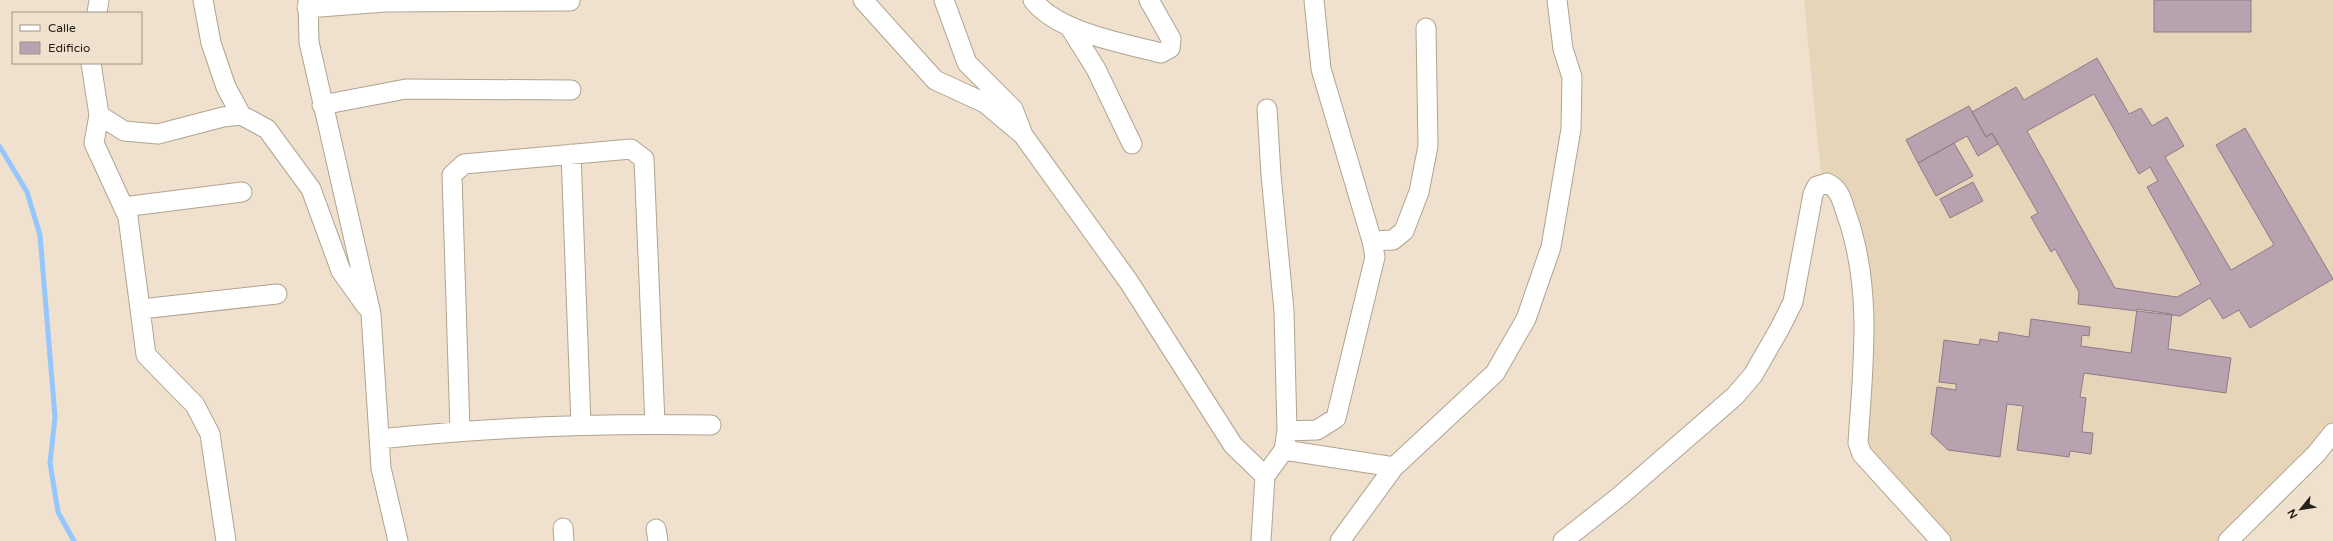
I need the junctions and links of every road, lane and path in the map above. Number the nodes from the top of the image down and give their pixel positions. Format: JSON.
{"nodes":[{"id":1,"x":98,"y":0,"type":"edge"},
{"id":2,"x":203,"y":0,"type":"edge"},
{"id":3,"x":863,"y":0,"type":"edge"},
{"id":4,"x":944,"y":0,"type":"edge"},
{"id":5,"x":1033,"y":0,"type":"edge"},
{"id":6,"x":1150,"y":0,"type":"edge"},
{"id":7,"x":1314,"y":0,"type":"edge"},
{"id":8,"x":1557,"y":0,"type":"edge"},
{"id":9,"x":570,"y":1,"type":"dead end"},
{"id":10,"x":307,"y":4,"type":"edge"},
{"id":11,"x":97,"y":12,"type":"edge"},
{"id":12,"x":1069,"y":26,"type":"junction"},
{"id":13,"x":1426,"y":28,"type":"dead end"},
{"id":14,"x":91,"y":64,"type":"edge"},
{"id":15,"x":571,"y":90,"type":"dead end"},
{"id":16,"x":322,"y":105,"type":"junction"},
{"id":17,"x":1267,"y":109,"type":"dead end"},
{"id":18,"x":99,"y":115,"type":"junction"},
{"id":19,"x":241,"y":115,"type":"junction"},
{"id":20,"x":1023,"y":135,"type":"junction"},
{"id":21,"x":1132,"y":144,"type":"dead end"},
{"id":22,"x":572,"y":154,"type":"junction"},
{"id":23,"x":242,"y":192,"type":"dead end"},
{"id":24,"x":123,"y":207,"type":"junction"},
{"id":25,"x":1372,"y":241,"type":"junction"},
{"id":26,"x":277,"y":294,"type":"dead end"},
{"id":27,"x":141,"y":309,"type":"junction"},
{"id":28,"x":371,"y":314,"type":"junction"},
{"id":29,"x":655,"y":424,"type":"junction"},
{"id":30,"x":581,"y":425,"type":"junction"},
{"id":31,"x":711,"y":425,"type":"dead end"},
{"id":32,"x":460,"y":430,"type":"junction"},
{"id":33,"x":1287,"y":430,"type":"junction"},
{"id":34,"x":2333,"y":433,"type":"edge"},
{"id":35,"x":379,"y":439,"type":"junction"},
{"id":36,"x":2333,"y":442,"type":"edge"},
{"id":37,"x":1284,"y":450,"type":"junction"},
{"id":38,"x":2316,"y":454,"type":"junction"},
{"id":39,"x":1394,"y":467,"type":"junction"},
{"id":40,"x":1265,"y":476,"type":"junction"},
{"id":41,"x":226,"y":541,"type":"edge"},
{"id":42,"x":398,"y":541,"type":"edge"},
{"id":43,"x":1261,"y":541,"type":"edge"},
{"id":44,"x":1340,"y":541,"type":"edge"},
{"id":45,"x":1563,"y":541,"type":"edge"},
{"id":46,"x":1941,"y":541,"type":"edge"},
{"id":47,"x":2228,"y":541,"type":"edge"}],
"edges":[{"from":1,"to":11,"type":"street"},
{"from":2,"to":19,"type":"street"},
{"from":3,"to":20,"type":"street"},
{"from":4,"to":20,"type":"street"},
{"from":5,"to":12,"type":"street"},
{"from":6,"to":12,"type":"street"},
{"from":7,"to":25,"type":"street"},
{"from":8,"to":39,"type":"street"},
{"from":9,"to":10,"type":"street"},
{"from":10,"to":16,"type":"street"},
{"from":12,"to":21,"type":"street"},
{"from":13,"to":25,"type":"street"},
{"from":14,"to":18,"type":"street"},
{"from":15,"to":16,"type":"street"},
{"from":16,"to":28,"type":"street"},
{"from":17,"to":33,"type":"street"},
{"from":18,"to":19,"type":"street"},
{"from":18,"to":24,"type":"street"},
{"from":19,"to":28,"type":"street"},
{"from":20,"to":40,"type":"street"},
{"from":22,"to":29,"type":"street"},
{"from":22,"to":30,"type":"street"},
{"from":22,"to":32,"type":"street"},
{"from":23,"to":24,"type":"street"},
{"from":24,"to":27,"type":"street"},
{"from":25,"to":33,"type":"street"},
{"from":26,"to":27,"type":"street"},
{"from":27,"to":41,"type":"street"},
{"from":28,"to":35,"type":"street"},
{"from":29,"to":30,"type":"street"},
{"from":29,"to":31,"type":"street"},
{"from":30,"to":32,"type":"street"},
{"from":32,"to":35,"type":"street"},
{"from":33,"to":37,"type":"street"},
{"from":34,"to":38,"type":"street"},
{"from":35,"to":42,"type":"street"},
{"from":36,"to":38,"type":"street"},
{"from":37,"to":39,"type":"street"},
{"from":37,"to":40,"type":"street"},
{"from":38,"to":47,"type":"street"},
{"from":39,"to":44,"type":"street"},
{"from":40,"to":43,"type":"street"},
{"from":45,"to":46,"type":"street"}]}
